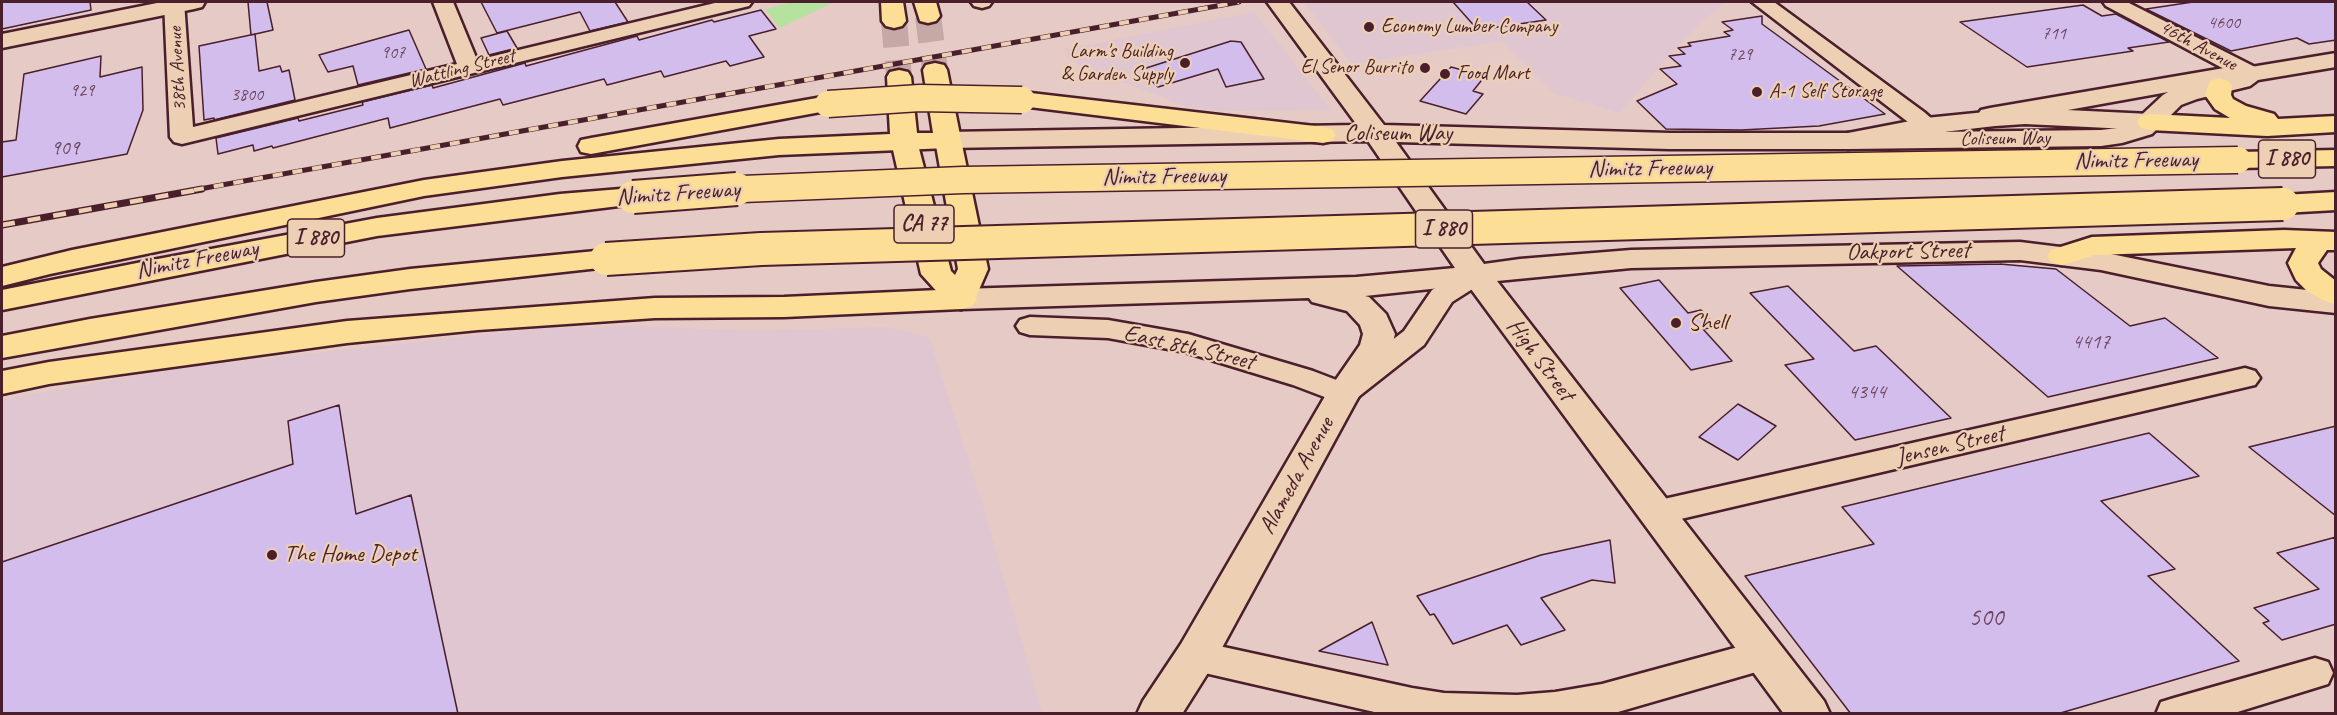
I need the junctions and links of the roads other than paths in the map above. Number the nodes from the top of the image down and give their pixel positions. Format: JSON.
{"nodes":[{"id":1,"x":443,"y":2,"type":"edge"},
{"id":2,"x":742,"y":2,"type":"edge"},
{"id":3,"x":1278,"y":2,"type":"edge"},
{"id":4,"x":1762,"y":2,"type":"edge"},
{"id":5,"x":2113,"y":2,"type":"edge"},
{"id":6,"x":181,"y":3,"type":"edge"},
{"id":7,"x":716,"y":4,"type":"edge"},
{"id":8,"x":2,"y":41,"type":"edge"},
{"id":9,"x":2336,"y":60,"type":"edge"},
{"id":10,"x":469,"y":67,"type":"junction"},
{"id":11,"x":935,"y":70,"type":"tunnel mouth"},
{"id":12,"x":2251,"y":74,"type":"junction"},
{"id":13,"x":899,"y":77,"type":"tunnel mouth"},
{"id":14,"x":2219,"y":86,"type":"junction"},
{"id":15,"x":1965,"y":120,"type":"junction"},
{"id":16,"x":2150,"y":122,"type":"junction"},
{"id":17,"x":2308,"y":124,"type":"junction"},
{"id":18,"x":2336,"y":124,"type":"edge"},
{"id":19,"x":1376,"y":133,"type":"junction"},
{"id":20,"x":1934,"y":133,"type":"junction"},
{"id":21,"x":1323,"y":135,"type":"junction"},
{"id":22,"x":182,"y":137,"type":"joint"},
{"id":23,"x":948,"y":140,"type":"junction"},
{"id":24,"x":904,"y":141,"type":"junction"},
{"id":25,"x":2336,"y":158,"type":"edge"},
{"id":26,"x":2336,"y":201,"type":"edge"},
{"id":27,"x":2327,"y":241,"type":"edge"},
{"id":28,"x":2062,"y":256,"type":"junction"},
{"id":29,"x":51,"y":265,"type":"junction"},
{"id":30,"x":1476,"y":275,"type":"junction"},
{"id":31,"x":2,"y":278,"type":"edge"},
{"id":32,"x":1270,"y":289,"type":"junction"},
{"id":33,"x":2336,"y":294,"type":"edge"},
{"id":34,"x":961,"y":299,"type":"junction"},
{"id":35,"x":2,"y":300,"type":"edge"},
{"id":36,"x":2336,"y":303,"type":"edge"},
{"id":37,"x":1030,"y":326,"type":"dead end"},
{"id":38,"x":2,"y":347,"type":"edge"},
{"id":39,"x":2245,"y":378,"type":"dead end"},
{"id":40,"x":2,"y":382,"type":"edge"},
{"id":41,"x":1343,"y":394,"type":"junction"},
{"id":42,"x":1655,"y":513,"type":"junction"},
{"id":43,"x":1764,"y":655,"type":"junction"},
{"id":44,"x":1196,"y":656,"type":"junction"},
{"id":45,"x":2315,"y":673,"type":"dead end"},
{"id":46,"x":1158,"y":714,"type":"edge"},
{"id":47,"x":1809,"y":714,"type":"edge"},
{"id":48,"x":2174,"y":714,"type":"edge"}],
"edges":[{"from":1,"to":10,"type":"street"},
{"from":2,"to":7,"type":"street","name":"Wattling Street"},
{"from":3,"to":19,"type":"main road","name":"High Street"},
{"from":4,"to":20,"type":"street"},
{"from":5,"to":12,"type":"street","name":"46th Avenue"},
{"from":6,"to":8,"type":"main road"},
{"from":6,"to":22,"type":"street","name":"38th Avenue"},
{"from":7,"to":10,"type":"street","name":"Wattling Street"},
{"from":9,"to":12,"type":"main road","name":"Coliseum Way"},
{"from":10,"to":22,"type":"street","name":"Wattling Street"},
{"from":11,"to":23,"type":"highway","number":"CA 77"},
{"from":12,"to":14,"type":"main road","name":"Coliseum Way"},
{"from":12,"to":15,"type":"main road","name":"Coliseum Way"},
{"from":13,"to":24,"type":"highway","number":"CA 77"},
{"from":14,"to":16,"type":"main road","name":"Coliseum Way"},
{"from":14,"to":17,"type":"highway"},
{"from":15,"to":16,"type":"main road"},
{"from":15,"to":20,"type":"main road","name":"Coliseum Way"},
{"from":16,"to":17,"type":"highway"},
{"from":16,"to":20,"type":"main road","name":"Coliseum Way"},
{"from":17,"to":18,"type":"highway"},
{"from":19,"to":20,"type":"main road","name":"Coliseum Way"},
{"from":19,"to":21,"type":"main road","name":"Coliseum Way"},
{"from":19,"to":30,"type":"main road","name":"High Street"},
{"from":21,"to":23,"type":"main road","name":"Coliseum Way"},
{"from":21,"to":29,"type":"highway","bridge":true},
{"from":23,"to":24,"type":"highway"},
{"from":23,"to":34,"type":"highway","number":"CA 77"},
{"from":24,"to":29,"type":"highway"},
{"from":24,"to":34,"type":"highway","number":"CA 77"},
{"from":25,"to":35,"type":"highway","name":"Nimitz Freeway","number":"I 880","bridge":true},
{"from":26,"to":38,"type":"highway","name":"Nimitz Freeway","number":"I 880","bridge":true},
{"from":27,"to":28,"type":"highway"},
{"from":27,"to":33,"type":"highway"},
{"from":28,"to":30,"type":"main road","name":"Oakport Street"},
{"from":28,"to":36,"type":"main road","name":"Oakport Street"},
{"from":29,"to":31,"type":"highway"},
{"from":30,"to":32,"type":"main road","name":"Oakport Street"},
{"from":30,"to":41,"type":"street","name":"Alameda Avenue"},
{"from":30,"to":42,"type":"main road","name":"High Street"},
{"from":32,"to":34,"type":"main road"},
{"from":32,"to":41,"type":"main road"},
{"from":34,"to":40,"type":"highway"},
{"from":37,"to":41,"type":"street","name":"East 8th Street"},
{"from":39,"to":42,"type":"street","name":"Jensen Street"},
{"from":41,"to":44,"type":"main road","name":"Alameda Avenue"},
{"from":42,"to":43,"type":"main road","name":"High Street"},
{"from":43,"to":44,"type":"street"},
{"from":43,"to":47,"type":"main road","name":"High Street"},
{"from":44,"to":46,"type":"main road","name":"Alameda Avenue"},
{"from":45,"to":48,"type":"street"}]}
